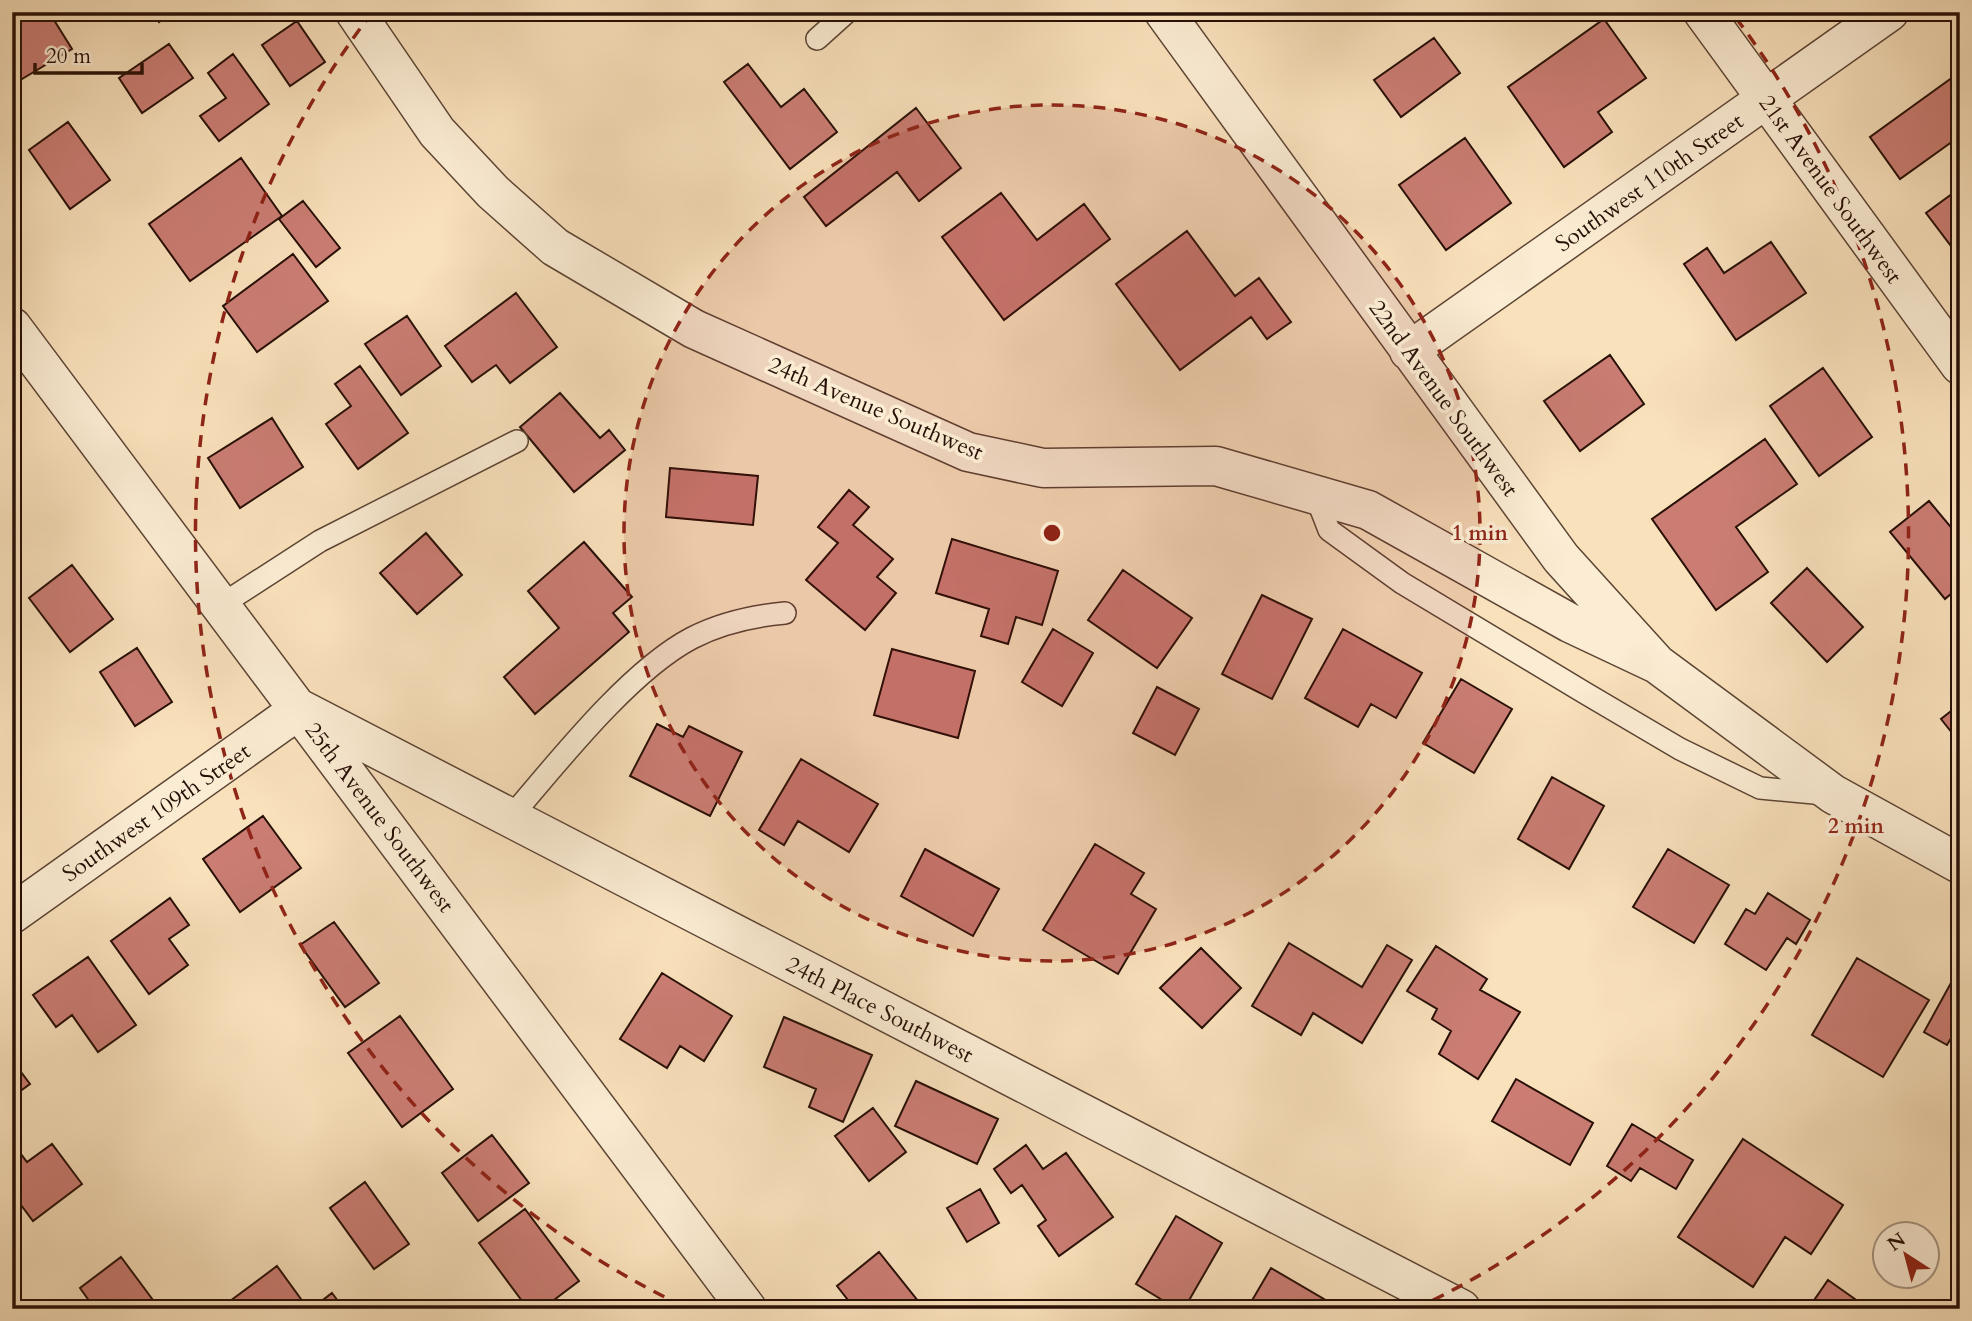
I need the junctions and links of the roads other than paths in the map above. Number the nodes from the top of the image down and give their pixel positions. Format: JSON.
{"nodes":[{"id":1,"x":355,"y":12,"type":"edge"},
{"id":2,"x":847,"y":12,"type":"edge"},
{"id":3,"x":1164,"y":12,"type":"edge"},
{"id":4,"x":1703,"y":12,"type":"edge"},
{"id":5,"x":1889,"y":12,"type":"edge"},
{"id":6,"x":817,"y":39,"type":"dead end"},
{"id":7,"x":1766,"y":99,"type":"junction"},
{"id":8,"x":12,"y":327,"type":"edge"},
{"id":9,"x":1409,"y":351,"type":"junction"},
{"id":10,"x":1960,"y":365,"type":"edge"},
{"id":11,"x":517,"y":441,"type":"dead end"},
{"id":12,"x":1315,"y":494,"type":"junction"},
{"id":13,"x":221,"y":605,"type":"junction"},
{"id":14,"x":785,"y":613,"type":"dead end"},
{"id":15,"x":1657,"y":664,"type":"junction"},
{"id":16,"x":300,"y":709,"type":"junction"},
{"id":17,"x":1833,"y":794,"type":"junction"},
{"id":18,"x":510,"y":818,"type":"junction"},
{"id":19,"x":1960,"y":864,"type":"edge"},
{"id":20,"x":12,"y":914,"type":"edge"},
{"id":21,"x":1450,"y":1307,"type":"edge"},
{"id":22,"x":747,"y":1309,"type":"edge"}],
"edges":[{"from":1,"to":12,"type":"street","name":"24th Avenue Southwest"},
{"from":2,"to":6,"type":"lane"},
{"from":3,"to":9,"type":"street","name":"22nd Avenue Southwest"},
{"from":4,"to":7,"type":"street","name":"21st Avenue Southwest"},
{"from":5,"to":7,"type":"street","name":"Southwest 110th Street"},
{"from":7,"to":9,"type":"street","name":"Southwest 110th Street"},
{"from":7,"to":10,"type":"street","name":"21st Avenue Southwest"},
{"from":8,"to":13,"type":"street","name":"25th Avenue Southwest"},
{"from":9,"to":15,"type":"street","name":"22nd Avenue Southwest"},
{"from":11,"to":13,"type":"lane"},
{"from":12,"to":15,"type":"street","name":"24th Avenue Southwest"},
{"from":12,"to":17,"type":"lane","name":"22nd Avenue Southwest"},
{"from":13,"to":16,"type":"street","name":"25th Avenue Southwest"},
{"from":14,"to":18,"type":"lane"},
{"from":15,"to":17,"type":"street","name":"22nd Avenue Southwest"},
{"from":16,"to":18,"type":"street","name":"24th Place Southwest"},
{"from":16,"to":20,"type":"street","name":"Southwest 109th Street"},
{"from":16,"to":22,"type":"street","name":"25th Avenue Southwest"},
{"from":17,"to":19,"type":"street","name":"22nd Avenue Southwest"},
{"from":18,"to":21,"type":"street","name":"24th Place Southwest"}]}
